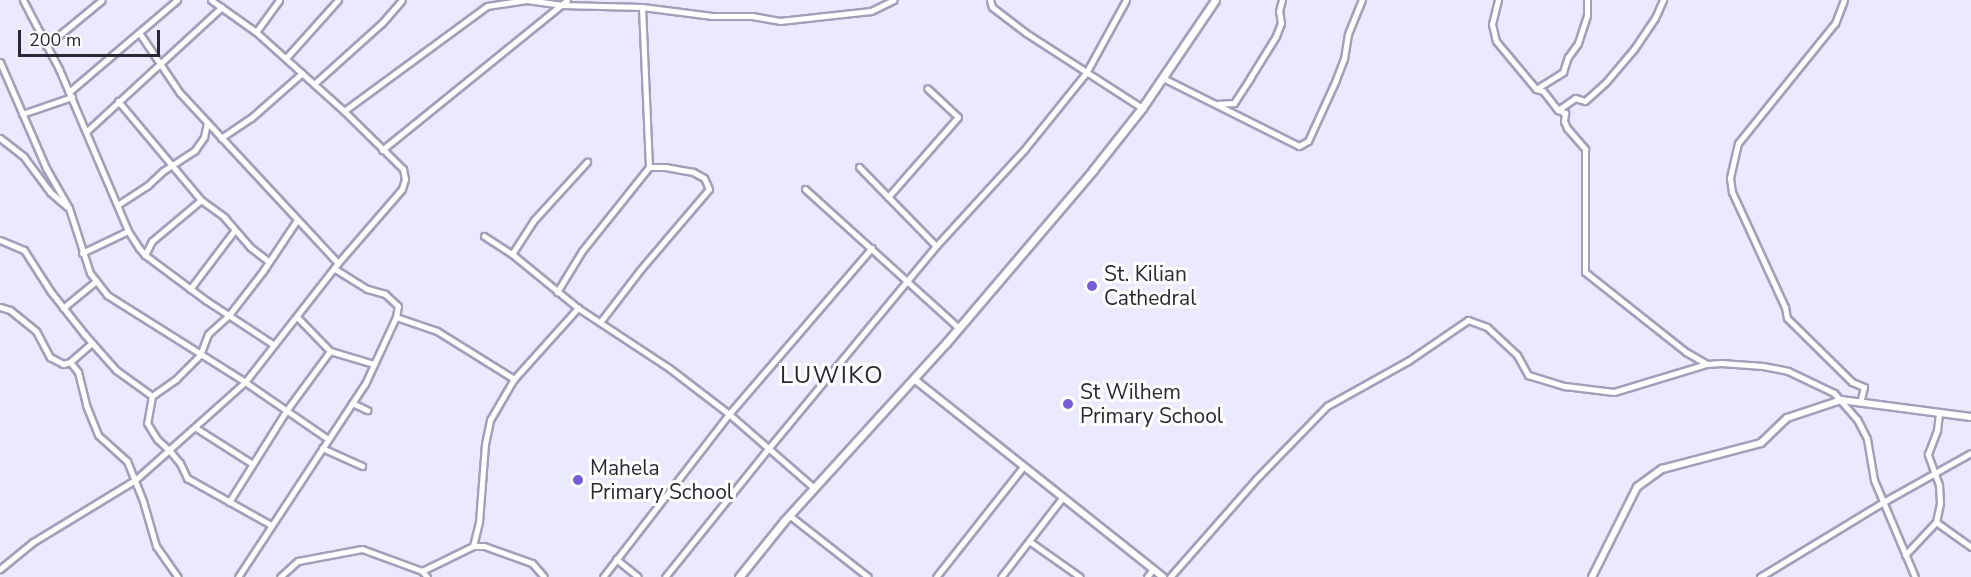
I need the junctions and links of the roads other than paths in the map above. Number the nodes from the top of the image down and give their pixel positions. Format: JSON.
{"nodes":[{"id":1,"x":22,"y":0,"type":"edge"},
{"id":2,"x":102,"y":0,"type":"edge"},
{"id":3,"x":177,"y":0,"type":"edge"},
{"id":4,"x":279,"y":0,"type":"edge"},
{"id":5,"x":338,"y":0,"type":"edge"},
{"id":6,"x":402,"y":0,"type":"edge"},
{"id":7,"x":567,"y":0,"type":"edge"},
{"id":8,"x":894,"y":0,"type":"edge"},
{"id":9,"x":990,"y":0,"type":"edge"},
{"id":10,"x":1126,"y":0,"type":"edge"},
{"id":11,"x":1215,"y":0,"type":"edge"},
{"id":12,"x":1282,"y":0,"type":"edge"},
{"id":13,"x":1362,"y":0,"type":"edge"},
{"id":14,"x":1498,"y":0,"type":"edge"},
{"id":15,"x":1587,"y":0,"type":"edge"},
{"id":16,"x":1663,"y":0,"type":"edge"},
{"id":17,"x":1844,"y":0,"type":"edge"},
{"id":18,"x":217,"y":3,"type":"edge"},
{"id":19,"x":489,"y":3,"type":"edge"},
{"id":20,"x":561,"y":5,"type":"junction"},
{"id":21,"x":642,"y":7,"type":"junction"},
{"id":22,"x":256,"y":32,"type":"junction"},
{"id":23,"x":140,"y":34,"type":"junction"},
{"id":24,"x":46,"y":46,"type":"junction"},
{"id":25,"x":286,"y":58,"type":"junction"},
{"id":26,"x":0,"y":62,"type":"edge"},
{"id":27,"x":160,"y":62,"type":"junction"},
{"id":28,"x":302,"y":73,"type":"junction"},
{"id":29,"x":1086,"y":73,"type":"junction"},
{"id":30,"x":1163,"y":78,"type":"junction"},
{"id":31,"x":314,"y":84,"type":"junction"},
{"id":32,"x":927,"y":88,"type":"dead end"},
{"id":33,"x":1536,"y":89,"type":"junction"},
{"id":34,"x":70,"y":94,"type":"junction"},
{"id":35,"x":118,"y":101,"type":"junction"},
{"id":36,"x":1215,"y":104,"type":"junction"},
{"id":37,"x":1142,"y":108,"type":"junction"},
{"id":38,"x":1558,"y":110,"type":"junction"},
{"id":39,"x":344,"y":111,"type":"junction"},
{"id":40,"x":22,"y":114,"type":"junction"},
{"id":41,"x":207,"y":123,"type":"junction"},
{"id":42,"x":87,"y":131,"type":"junction"},
{"id":43,"x":0,"y":138,"type":"edge"},
{"id":44,"x":221,"y":138,"type":"junction"},
{"id":45,"x":382,"y":150,"type":"junction"},
{"id":46,"x":587,"y":162,"type":"dead end"},
{"id":47,"x":173,"y":166,"type":"junction"},
{"id":48,"x":648,"y":167,"type":"junction"},
{"id":49,"x":859,"y":167,"type":"dead end"},
{"id":50,"x":805,"y":189,"type":"dead end"},
{"id":51,"x":888,"y":197,"type":"junction"},
{"id":52,"x":201,"y":200,"type":"junction"},
{"id":53,"x":119,"y":204,"type":"junction"},
{"id":54,"x":69,"y":208,"type":"junction"},
{"id":55,"x":297,"y":220,"type":"junction"},
{"id":56,"x":128,"y":231,"type":"junction"},
{"id":57,"x":234,"y":231,"type":"junction"},
{"id":58,"x":484,"y":236,"type":"dead end"},
{"id":59,"x":0,"y":240,"type":"edge"},
{"id":60,"x":936,"y":246,"type":"junction"},
{"id":61,"x":872,"y":248,"type":"junction"},
{"id":62,"x":82,"y":253,"type":"junction"},
{"id":63,"x":512,"y":254,"type":"junction"},
{"id":64,"x":145,"y":255,"type":"junction"},
{"id":65,"x":269,"y":262,"type":"junction"},
{"id":66,"x":336,"y":265,"type":"junction"},
{"id":67,"x":96,"y":281,"type":"junction"},
{"id":68,"x":908,"y":282,"type":"junction"},
{"id":69,"x":190,"y":288,"type":"junction"},
{"id":70,"x":557,"y":292,"type":"junction"},
{"id":71,"x":0,"y":307,"type":"edge"},
{"id":72,"x":63,"y":308,"type":"junction"},
{"id":73,"x":578,"y":308,"type":"junction"},
{"id":74,"x":229,"y":315,"type":"junction"},
{"id":75,"x":297,"y":317,"type":"junction"},
{"id":76,"x":396,"y":317,"type":"junction"},
{"id":77,"x":601,"y":321,"type":"junction"},
{"id":78,"x":959,"y":328,"type":"junction"},
{"id":79,"x":92,"y":343,"type":"junction"},
{"id":80,"x":274,"y":345,"type":"junction"},
{"id":81,"x":330,"y":351,"type":"junction"},
{"id":82,"x":200,"y":355,"type":"junction"},
{"id":83,"x":70,"y":362,"type":"junction"},
{"id":84,"x":374,"y":364,"type":"junction"},
{"id":85,"x":1707,"y":364,"type":"junction"},
{"id":86,"x":914,"y":379,"type":"junction"},
{"id":87,"x":514,"y":380,"type":"junction"},
{"id":88,"x":245,"y":382,"type":"junction"},
{"id":89,"x":152,"y":396,"type":"junction"},
{"id":90,"x":1841,"y":400,"type":"junction"},
{"id":91,"x":1860,"y":403,"type":"junction"},
{"id":92,"x":352,"y":404,"type":"junction"},
{"id":93,"x":367,"y":410,"type":"dead end"},
{"id":94,"x":286,"y":411,"type":"junction"},
{"id":95,"x":1939,"y":413,"type":"junction"},
{"id":96,"x":729,"y":414,"type":"junction"},
{"id":97,"x":1971,"y":417,"type":"edge"},
{"id":98,"x":196,"y":428,"type":"junction"},
{"id":99,"x":328,"y":439,"type":"junction"},
{"id":100,"x":322,"y":448,"type":"junction"},
{"id":101,"x":768,"y":449,"type":"junction"},
{"id":102,"x":169,"y":450,"type":"junction"},
{"id":103,"x":1971,"y":453,"type":"edge"},
{"id":104,"x":251,"y":463,"type":"junction"},
{"id":105,"x":362,"y":466,"type":"dead end"},
{"id":106,"x":1023,"y":467,"type":"junction"},
{"id":107,"x":1935,"y":475,"type":"junction"},
{"id":108,"x":135,"y":480,"type":"junction"},
{"id":109,"x":814,"y":488,"type":"junction"},
{"id":110,"x":1062,"y":498,"type":"junction"},
{"id":111,"x":1885,"y":501,"type":"junction"},
{"id":112,"x":229,"y":502,"type":"junction"},
{"id":113,"x":789,"y":515,"type":"junction"},
{"id":114,"x":1936,"y":522,"type":"junction"},
{"id":115,"x":272,"y":525,"type":"junction"},
{"id":116,"x":1029,"y":541,"type":"junction"},
{"id":117,"x":473,"y":546,"type":"junction"},
{"id":118,"x":1971,"y":547,"type":"edge"},
{"id":119,"x":1905,"y":555,"type":"junction"},
{"id":120,"x":616,"y":559,"type":"junction"},
{"id":121,"x":0,"y":569,"type":"edge"},
{"id":122,"x":1153,"y":569,"type":"junction"},
{"id":123,"x":422,"y":571,"type":"junction"},
{"id":124,"x":178,"y":577,"type":"edge"},
{"id":125,"x":238,"y":577,"type":"edge"},
{"id":126,"x":280,"y":577,"type":"edge"},
{"id":127,"x":428,"y":577,"type":"edge"},
{"id":128,"x":544,"y":577,"type":"edge"},
{"id":129,"x":603,"y":577,"type":"edge"},
{"id":130,"x":638,"y":577,"type":"edge"},
{"id":131,"x":665,"y":577,"type":"edge"},
{"id":132,"x":739,"y":577,"type":"edge"},
{"id":133,"x":868,"y":577,"type":"edge"},
{"id":134,"x":936,"y":577,"type":"edge"},
{"id":135,"x":1001,"y":577,"type":"edge"},
{"id":136,"x":1080,"y":577,"type":"edge"},
{"id":137,"x":1147,"y":577,"type":"edge"},
{"id":138,"x":1163,"y":577,"type":"edge"},
{"id":139,"x":1170,"y":577,"type":"edge"},
{"id":140,"x":1592,"y":577,"type":"edge"},
{"id":141,"x":1760,"y":577,"type":"edge"},
{"id":142,"x":1915,"y":577,"type":"edge"}],
"edges":[{"from":1,"to":24,"type":"street"},
{"from":2,"to":24,"type":"street"},
{"from":3,"to":23,"type":"street"},
{"from":4,"to":22,"type":"street"},
{"from":5,"to":25,"type":"street"},
{"from":6,"to":31,"type":"street"},
{"from":7,"to":20,"type":"street"},
{"from":8,"to":21,"type":"street"},
{"from":9,"to":29,"type":"street"},
{"from":10,"to":29,"type":"street"},
{"from":11,"to":30,"type":"main road"},
{"from":12,"to":36,"type":"street"},
{"from":13,"to":36,"type":"street"},
{"from":14,"to":33,"type":"street"},
{"from":15,"to":33,"type":"street"},
{"from":16,"to":38,"type":"street"},
{"from":17,"to":91,"type":"street"},
{"from":18,"to":22,"type":"street"},
{"from":18,"to":27,"type":"street"},
{"from":19,"to":20,"type":"street"},
{"from":19,"to":39,"type":"street"},
{"from":20,"to":21,"type":"street"},
{"from":20,"to":45,"type":"street"},
{"from":21,"to":48,"type":"street"},
{"from":22,"to":25,"type":"street"},
{"from":23,"to":27,"type":"street"},
{"from":23,"to":34,"type":"street"},
{"from":24,"to":34,"type":"street"},
{"from":25,"to":28,"type":"street"},
{"from":26,"to":40,"type":"street"},
{"from":27,"to":35,"type":"street"},
{"from":27,"to":41,"type":"street"},
{"from":28,"to":31,"type":"street"},
{"from":28,"to":44,"type":"street"},
{"from":29,"to":37,"type":"street"},
{"from":29,"to":60,"type":"street"},
{"from":30,"to":36,"type":"street"},
{"from":30,"to":37,"type":"main road"},
{"from":31,"to":39,"type":"street"},
{"from":32,"to":51,"type":"street"},
{"from":33,"to":38,"type":"street"},
{"from":34,"to":40,"type":"street"},
{"from":34,"to":42,"type":"street"},
{"from":35,"to":42,"type":"street"},
{"from":35,"to":47,"type":"street"},
{"from":37,"to":78,"type":"main road"},
{"from":38,"to":85,"type":"street"},
{"from":39,"to":45,"type":"street"},
{"from":40,"to":54,"type":"street"},
{"from":41,"to":44,"type":"street"},
{"from":41,"to":47,"type":"street"},
{"from":42,"to":53,"type":"street"},
{"from":43,"to":54,"type":"street"},
{"from":44,"to":55,"type":"street"},
{"from":45,"to":66,"type":"street"},
{"from":46,"to":63,"type":"street"},
{"from":47,"to":52,"type":"street"},
{"from":47,"to":53,"type":"street"},
{"from":48,"to":70,"type":"street"},
{"from":48,"to":77,"type":"street"},
{"from":49,"to":51,"type":"street"},
{"from":50,"to":61,"type":"street"},
{"from":51,"to":60,"type":"street"},
{"from":52,"to":57,"type":"street"},
{"from":52,"to":64,"type":"street"},
{"from":53,"to":56,"type":"street"},
{"from":54,"to":62,"type":"street"},
{"from":55,"to":65,"type":"street"},
{"from":55,"to":66,"type":"street"},
{"from":56,"to":62,"type":"street"},
{"from":56,"to":64,"type":"street"},
{"from":57,"to":65,"type":"street"},
{"from":57,"to":69,"type":"street"},
{"from":58,"to":63,"type":"street"},
{"from":59,"to":72,"type":"street"},
{"from":60,"to":68,"type":"street"},
{"from":61,"to":68,"type":"street"},
{"from":61,"to":96,"type":"street"},
{"from":62,"to":67,"type":"street"},
{"from":63,"to":70,"type":"street"},
{"from":64,"to":69,"type":"street"},
{"from":65,"to":74,"type":"street"},
{"from":66,"to":75,"type":"street"},
{"from":66,"to":76,"type":"street"},
{"from":67,"to":72,"type":"street"},
{"from":67,"to":82,"type":"street"},
{"from":68,"to":78,"type":"street"},
{"from":68,"to":101,"type":"street"},
{"from":69,"to":74,"type":"street"},
{"from":70,"to":73,"type":"street"},
{"from":71,"to":83,"type":"street"},
{"from":72,"to":79,"type":"street"},
{"from":73,"to":77,"type":"street"},
{"from":73,"to":87,"type":"street"},
{"from":74,"to":80,"type":"street"},
{"from":74,"to":82,"type":"street"},
{"from":75,"to":80,"type":"street"},
{"from":75,"to":81,"type":"street"},
{"from":76,"to":84,"type":"street"},
{"from":76,"to":87,"type":"street"},
{"from":77,"to":96,"type":"street"},
{"from":78,"to":86,"type":"main road"},
{"from":79,"to":83,"type":"street"},
{"from":79,"to":89,"type":"street"},
{"from":80,"to":88,"type":"street"},
{"from":81,"to":84,"type":"street"},
{"from":81,"to":94,"type":"street"},
{"from":82,"to":88,"type":"street"},
{"from":82,"to":89,"type":"street"},
{"from":83,"to":108,"type":"street"},
{"from":84,"to":92,"type":"street"},
{"from":85,"to":90,"type":"street"},
{"from":85,"to":139,"type":"street"},
{"from":86,"to":106,"type":"street"},
{"from":86,"to":109,"type":"main road"},
{"from":87,"to":117,"type":"street"},
{"from":88,"to":94,"type":"street"},
{"from":88,"to":98,"type":"street"},
{"from":89,"to":102,"type":"street"},
{"from":90,"to":91,"type":"street"},
{"from":90,"to":111,"type":"street"},
{"from":90,"to":140,"type":"street"},
{"from":91,"to":95,"type":"street"},
{"from":92,"to":93,"type":"street"},
{"from":92,"to":99,"type":"street"},
{"from":94,"to":99,"type":"street"},
{"from":94,"to":104,"type":"street"},
{"from":95,"to":97,"type":"street"},
{"from":95,"to":107,"type":"street"},
{"from":96,"to":101,"type":"street"},
{"from":96,"to":120,"type":"street"},
{"from":98,"to":102,"type":"street"},
{"from":98,"to":104,"type":"street"},
{"from":99,"to":100,"type":"street"},
{"from":100,"to":105,"type":"street"},
{"from":100,"to":115,"type":"street"},
{"from":101,"to":109,"type":"street"},
{"from":101,"to":131,"type":"street"},
{"from":102,"to":108,"type":"street"},
{"from":102,"to":112,"type":"street"},
{"from":103,"to":107,"type":"street"},
{"from":104,"to":112,"type":"street"},
{"from":106,"to":110,"type":"street"},
{"from":106,"to":134,"type":"street"},
{"from":107,"to":111,"type":"street"},
{"from":107,"to":114,"type":"street"},
{"from":108,"to":121,"type":"street"},
{"from":108,"to":124,"type":"street"},
{"from":109,"to":113,"type":"main road"},
{"from":110,"to":116,"type":"street"},
{"from":110,"to":122,"type":"street"},
{"from":111,"to":119,"type":"street"},
{"from":111,"to":141,"type":"street"},
{"from":112,"to":115,"type":"street"},
{"from":113,"to":132,"type":"main road"},
{"from":113,"to":133,"type":"street"},
{"from":114,"to":118,"type":"street"},
{"from":114,"to":119,"type":"street"},
{"from":115,"to":125,"type":"street"},
{"from":116,"to":135,"type":"street"},
{"from":116,"to":136,"type":"street"},
{"from":117,"to":123,"type":"street"},
{"from":117,"to":128,"type":"street"},
{"from":119,"to":142,"type":"street"},
{"from":120,"to":129,"type":"street"},
{"from":120,"to":130,"type":"street"},
{"from":122,"to":137,"type":"street"},
{"from":122,"to":138,"type":"street"},
{"from":123,"to":126,"type":"street"},
{"from":123,"to":127,"type":"street"}]}
